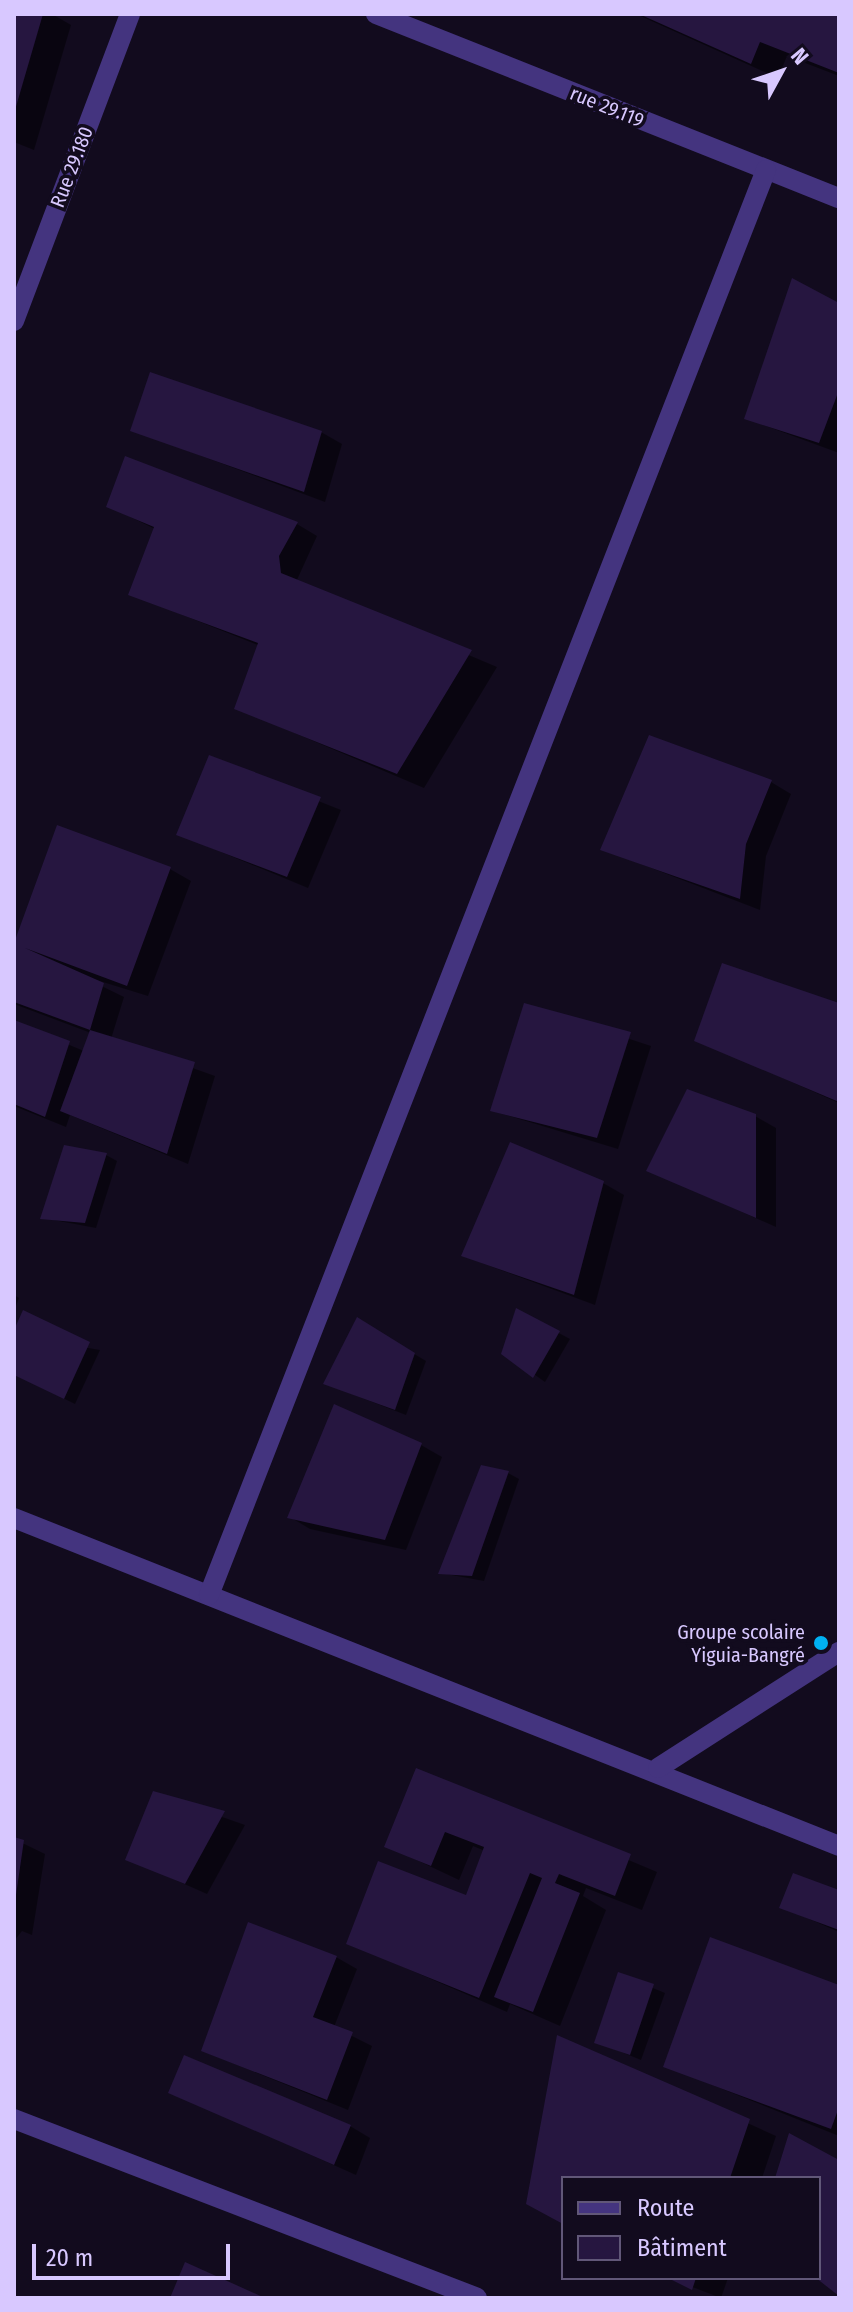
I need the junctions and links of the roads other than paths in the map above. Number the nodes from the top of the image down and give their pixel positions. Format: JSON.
{"nodes":[{"id":1,"x":130,"y":14,"type":"edge"},
{"id":2,"x":376,"y":14,"type":"edge"},
{"id":3,"x":766,"y":170,"type":"junction"},
{"id":4,"x":839,"y":198,"type":"edge"},
{"id":5,"x":14,"y":321,"type":"edge"},
{"id":6,"x":14,"y":1518,"type":"edge"},
{"id":7,"x":209,"y":1595,"type":"junction"},
{"id":8,"x":839,"y":1652,"type":"edge"},
{"id":9,"x":658,"y":1768,"type":"junction"},
{"id":10,"x":839,"y":1846,"type":"edge"},
{"id":11,"x":15,"y":2121,"type":"edge"},
{"id":12,"x":477,"y":2298,"type":"edge"}],
"edges":[{"from":1,"to":5,"type":"street","name":"Rue 29.180"},
{"from":2,"to":3,"type":"street","name":"rue 29.119"},
{"from":3,"to":4,"type":"street","name":"rue 29.119"},
{"from":3,"to":7,"type":"street"},
{"from":6,"to":7,"type":"street"},
{"from":7,"to":9,"type":"street"},
{"from":8,"to":9,"type":"street"},
{"from":9,"to":10,"type":"street"},
{"from":11,"to":12,"type":"street"}]}
